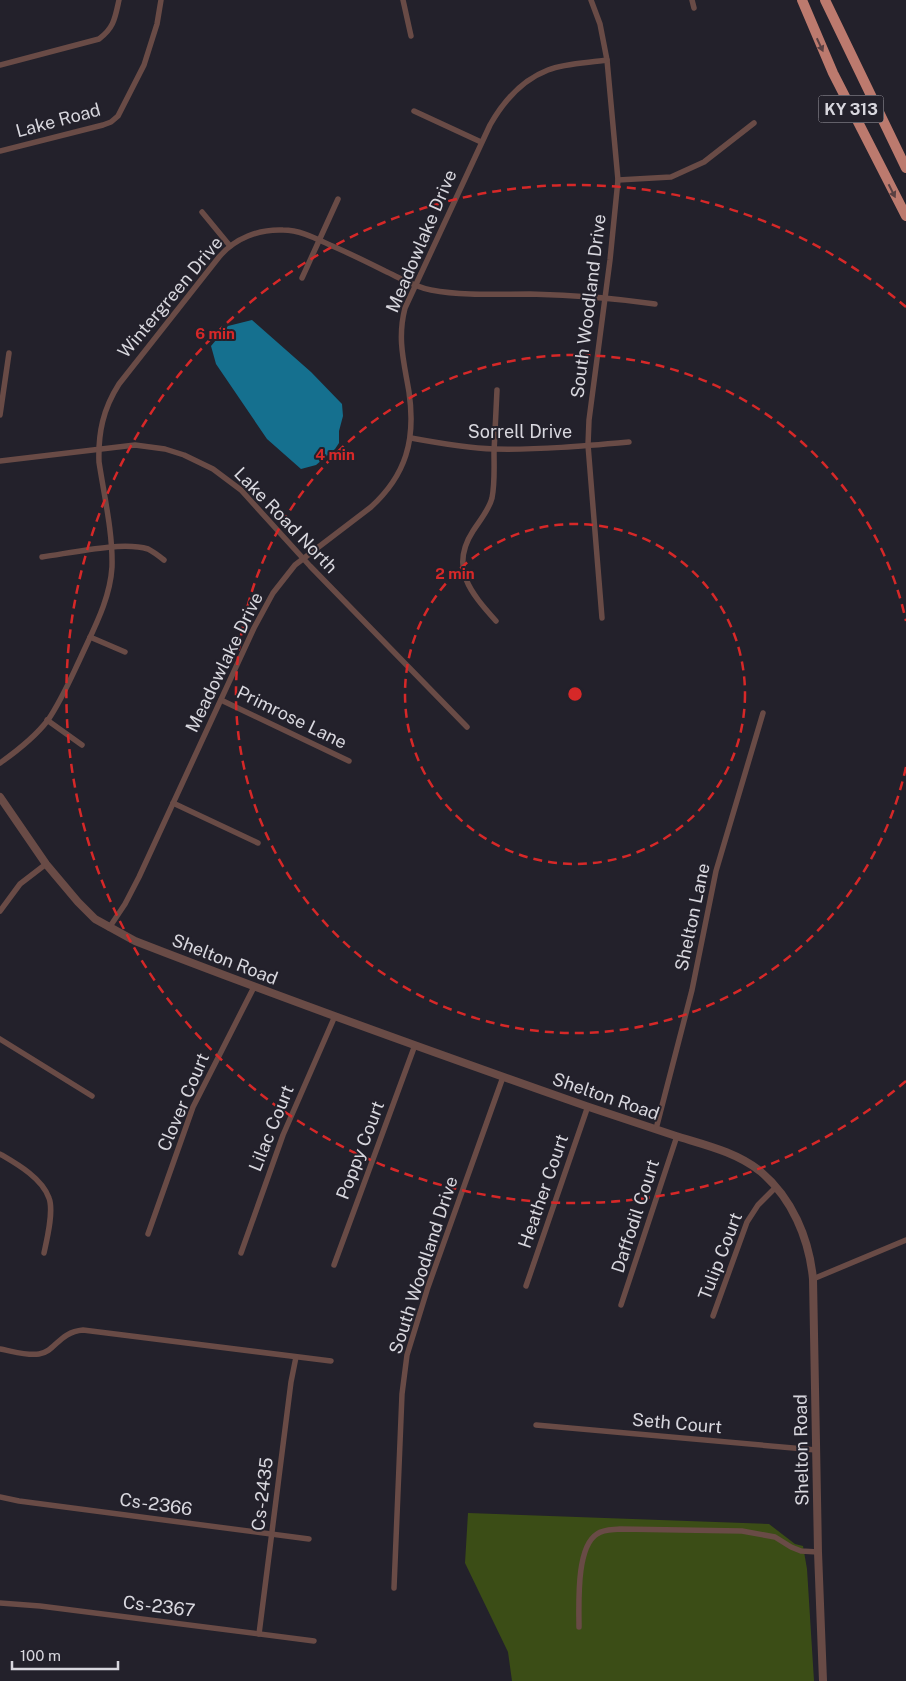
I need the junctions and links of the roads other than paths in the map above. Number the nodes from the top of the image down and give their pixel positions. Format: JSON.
{"nodes":[{"id":1,"x":119,"y":0,"type":"edge"},
{"id":2,"x":161,"y":0,"type":"edge"},
{"id":3,"x":403,"y":0,"type":"edge"},
{"id":4,"x":591,"y":0,"type":"edge"},
{"id":5,"x":692,"y":0,"type":"edge"},
{"id":6,"x":802,"y":0,"type":"edge"},
{"id":7,"x":825,"y":0,"type":"edge"},
{"id":8,"x":694,"y":8,"type":"dead end"},
{"id":9,"x":412,"y":36,"type":"dead end"},
{"id":10,"x":606,"y":60,"type":"junction"},
{"id":11,"x":0,"y":66,"type":"edge"},
{"id":12,"x":414,"y":111,"type":"dead end"},
{"id":13,"x":754,"y":123,"type":"dead end"},
{"id":14,"x":481,"y":142,"type":"junction"},
{"id":15,"x":0,"y":151,"type":"edge"},
{"id":16,"x":906,"y":168,"type":"edge"},
{"id":17,"x":618,"y":180,"type":"junction"},
{"id":18,"x":338,"y":199,"type":"dead end"},
{"id":19,"x":202,"y":212,"type":"dead end"},
{"id":20,"x":906,"y":216,"type":"edge"},
{"id":21,"x":319,"y":240,"type":"junction"},
{"id":22,"x":230,"y":246,"type":"junction"},
{"id":23,"x":302,"y":278,"type":"dead end"},
{"id":24,"x":415,"y":285,"type":"junction"},
{"id":25,"x":605,"y":298,"type":"junction"},
{"id":26,"x":655,"y":304,"type":"dead end"},
{"id":27,"x":9,"y":353,"type":"dead end"},
{"id":28,"x":496,"y":390,"type":"dead end"},
{"id":29,"x":0,"y":414,"type":"edge"},
{"id":30,"x":411,"y":438,"type":"junction"},
{"id":31,"x":629,"y":442,"type":"dead end"},
{"id":32,"x":588,"y":445,"type":"junction"},
{"id":33,"x":99,"y":449,"type":"junction"},
{"id":34,"x":494,"y":449,"type":"junction"},
{"id":35,"x":0,"y":461,"type":"edge"},
{"id":36,"x":112,"y":547,"type":"junction"},
{"id":37,"x":42,"y":557,"type":"dead end"},
{"id":38,"x":302,"y":559,"type":"junction"},
{"id":39,"x":164,"y":560,"type":"dead end"},
{"id":40,"x":602,"y":618,"type":"dead end"},
{"id":41,"x":496,"y":621,"type":"dead end"},
{"id":42,"x":90,"y":637,"type":"junction"},
{"id":43,"x":125,"y":652,"type":"dead end"},
{"id":44,"x":222,"y":700,"type":"junction"},
{"id":45,"x":763,"y":714,"type":"dead end"},
{"id":46,"x":47,"y":720,"type":"junction"},
{"id":47,"x":467,"y":727,"type":"dead end"},
{"id":48,"x":82,"y":745,"type":"dead end"},
{"id":49,"x":349,"y":761,"type":"dead end"},
{"id":50,"x":0,"y":762,"type":"edge"},
{"id":51,"x":0,"y":797,"type":"edge"},
{"id":52,"x":173,"y":803,"type":"junction"},
{"id":53,"x":258,"y":842,"type":"dead end"},
{"id":54,"x":46,"y":864,"type":"junction"},
{"id":55,"x":0,"y":911,"type":"edge"},
{"id":56,"x":109,"y":928,"type":"junction"},
{"id":57,"x":254,"y":987,"type":"junction"},
{"id":58,"x":335,"y":1016,"type":"junction"},
{"id":59,"x":0,"y":1039,"type":"edge"},
{"id":60,"x":415,"y":1045,"type":"junction"},
{"id":61,"x":503,"y":1076,"type":"junction"},
{"id":62,"x":92,"y":1096,"type":"dead end"},
{"id":63,"x":588,"y":1106,"type":"junction"},
{"id":64,"x":656,"y":1129,"type":"junction"},
{"id":65,"x":677,"y":1136,"type":"junction"},
{"id":66,"x":0,"y":1154,"type":"edge"},
{"id":67,"x":776,"y":1188,"type":"junction"},
{"id":68,"x":148,"y":1234,"type":"dead end"},
{"id":69,"x":906,"y":1240,"type":"edge"},
{"id":70,"x":44,"y":1253,"type":"dead end"},
{"id":71,"x":241,"y":1253,"type":"dead end"},
{"id":72,"x":334,"y":1265,"type":"dead end"},
{"id":73,"x":813,"y":1279,"type":"junction"},
{"id":74,"x":526,"y":1286,"type":"dead end"},
{"id":75,"x":621,"y":1306,"type":"dead end"},
{"id":76,"x":713,"y":1316,"type":"dead end"},
{"id":77,"x":0,"y":1349,"type":"edge"},
{"id":78,"x":296,"y":1357,"type":"junction"},
{"id":79,"x":331,"y":1361,"type":"dead end"},
{"id":80,"x":536,"y":1425,"type":"dead end"},
{"id":81,"x":816,"y":1450,"type":"junction"},
{"id":82,"x":0,"y":1497,"type":"edge"},
{"id":83,"x":273,"y":1535,"type":"junction"},
{"id":84,"x":309,"y":1539,"type":"dead end"},
{"id":85,"x":818,"y":1552,"type":"junction"},
{"id":86,"x":394,"y":1588,"type":"dead end"},
{"id":87,"x":0,"y":1603,"type":"edge"},
{"id":88,"x":579,"y":1627,"type":"dead end"},
{"id":89,"x":258,"y":1634,"type":"junction"},
{"id":90,"x":314,"y":1641,"type":"dead end"},
{"id":91,"x":823,"y":1681,"type":"edge"}],
"edges":[{"from":1,"to":11,"type":"street"},
{"from":2,"to":15,"type":"street","name":"Lake Road"},
{"from":3,"to":9,"type":"street"},
{"from":4,"to":10,"type":"street","name":"South Woodland Drive"},
{"from":5,"to":8,"type":"street"},
{"from":6,"to":20,"type":"highway","number":"KY 313","one_way":true},
{"from":7,"to":16,"type":"highway","number":"KY 313"},
{"from":10,"to":14,"type":"street","name":"Meadowlake Drive"},
{"from":10,"to":17,"type":"street","name":"South Woodland Drive"},
{"from":12,"to":14,"type":"street"},
{"from":13,"to":17,"type":"street"},
{"from":14,"to":24,"type":"street","name":"Meadowlake Drive"},
{"from":17,"to":25,"type":"street","name":"South Woodland Drive"},
{"from":18,"to":21,"type":"street"},
{"from":19,"to":22,"type":"street"},
{"from":21,"to":22,"type":"street","name":"Wintergreen Drive"},
{"from":21,"to":23,"type":"street"},
{"from":21,"to":24,"type":"street","name":"Wintergreen Drive"},
{"from":22,"to":33,"type":"street","name":"Wintergreen Drive"},
{"from":24,"to":25,"type":"street","name":"Wintergreen Drive"},
{"from":24,"to":30,"type":"street","name":"Meadowlake Drive"},
{"from":25,"to":26,"type":"street","name":"Wintergreen Drive"},
{"from":25,"to":32,"type":"street","name":"South Woodland Drive"},
{"from":27,"to":29,"type":"street"},
{"from":28,"to":34,"type":"street"},
{"from":30,"to":34,"type":"street","name":"Sorrell Drive"},
{"from":30,"to":38,"type":"street","name":"Meadowlake Drive"},
{"from":31,"to":32,"type":"street","name":"Sorrell Drive"},
{"from":32,"to":34,"type":"street","name":"Sorrell Drive"},
{"from":32,"to":40,"type":"street","name":"South Woodland Drive"},
{"from":33,"to":35,"type":"street","name":"Lake Road North"},
{"from":33,"to":36,"type":"street","name":"Wintergreen Drive"},
{"from":33,"to":38,"type":"street","name":"Lake Road North"},
{"from":34,"to":41,"type":"street"},
{"from":36,"to":37,"type":"street"},
{"from":36,"to":39,"type":"street"},
{"from":36,"to":42,"type":"street","name":"Wintergreen Drive"},
{"from":38,"to":44,"type":"street","name":"Meadowlake Drive"},
{"from":38,"to":47,"type":"street","name":"Lake Road North"},
{"from":42,"to":43,"type":"street"},
{"from":42,"to":46,"type":"street","name":"Wintergreen Drive"},
{"from":44,"to":49,"type":"street","name":"Primrose Lane"},
{"from":44,"to":52,"type":"street","name":"Meadowlake Drive"},
{"from":45,"to":64,"type":"street","name":"Shelton Lane"},
{"from":46,"to":48,"type":"street"},
{"from":46,"to":50,"type":"street","name":"Wintergreen Drive"},
{"from":51,"to":54,"type":"street","name":"Shelton Road"},
{"from":52,"to":53,"type":"street"},
{"from":52,"to":56,"type":"street","name":"Meadowlake Drive"},
{"from":54,"to":55,"type":"street"},
{"from":54,"to":56,"type":"street","name":"Shelton Road"},
{"from":56,"to":57,"type":"street","name":"Shelton Road"},
{"from":57,"to":58,"type":"street","name":"Shelton Road"},
{"from":57,"to":68,"type":"street","name":"Clover Court"},
{"from":58,"to":60,"type":"street","name":"Shelton Road"},
{"from":58,"to":71,"type":"street","name":"Lilac Court"},
{"from":59,"to":62,"type":"street"},
{"from":60,"to":61,"type":"street","name":"Shelton Road"},
{"from":60,"to":72,"type":"street","name":"Poppy Court"},
{"from":61,"to":63,"type":"street","name":"Shelton Road"},
{"from":61,"to":86,"type":"street","name":"South Woodland Drive"},
{"from":63,"to":64,"type":"street","name":"Shelton Road"},
{"from":63,"to":74,"type":"street","name":"Heather Court"},
{"from":64,"to":65,"type":"street","name":"Shelton Road"},
{"from":65,"to":67,"type":"street","name":"Shelton Road"},
{"from":65,"to":75,"type":"street","name":"Daffodil Court"},
{"from":66,"to":70,"type":"street"},
{"from":67,"to":73,"type":"street","name":"Shelton Road"},
{"from":67,"to":76,"type":"street","name":"Tulip Court"},
{"from":69,"to":73,"type":"street"},
{"from":73,"to":81,"type":"street","name":"Shelton Road"},
{"from":77,"to":78,"type":"street"},
{"from":78,"to":79,"type":"street"},
{"from":78,"to":83,"type":"street","name":"Cs-2435"},
{"from":80,"to":81,"type":"street","name":"Seth Court"},
{"from":81,"to":85,"type":"street","name":"Shelton Road"},
{"from":82,"to":83,"type":"street","name":"Cs-2366"},
{"from":83,"to":84,"type":"street","name":"Cs-2366"},
{"from":83,"to":89,"type":"street","name":"Cs-2435"},
{"from":85,"to":88,"type":"street"},
{"from":85,"to":91,"type":"street","name":"Shelton Road"},
{"from":87,"to":89,"type":"street","name":"Cs-2367"},
{"from":89,"to":90,"type":"street","name":"Cs-2367"}]}
